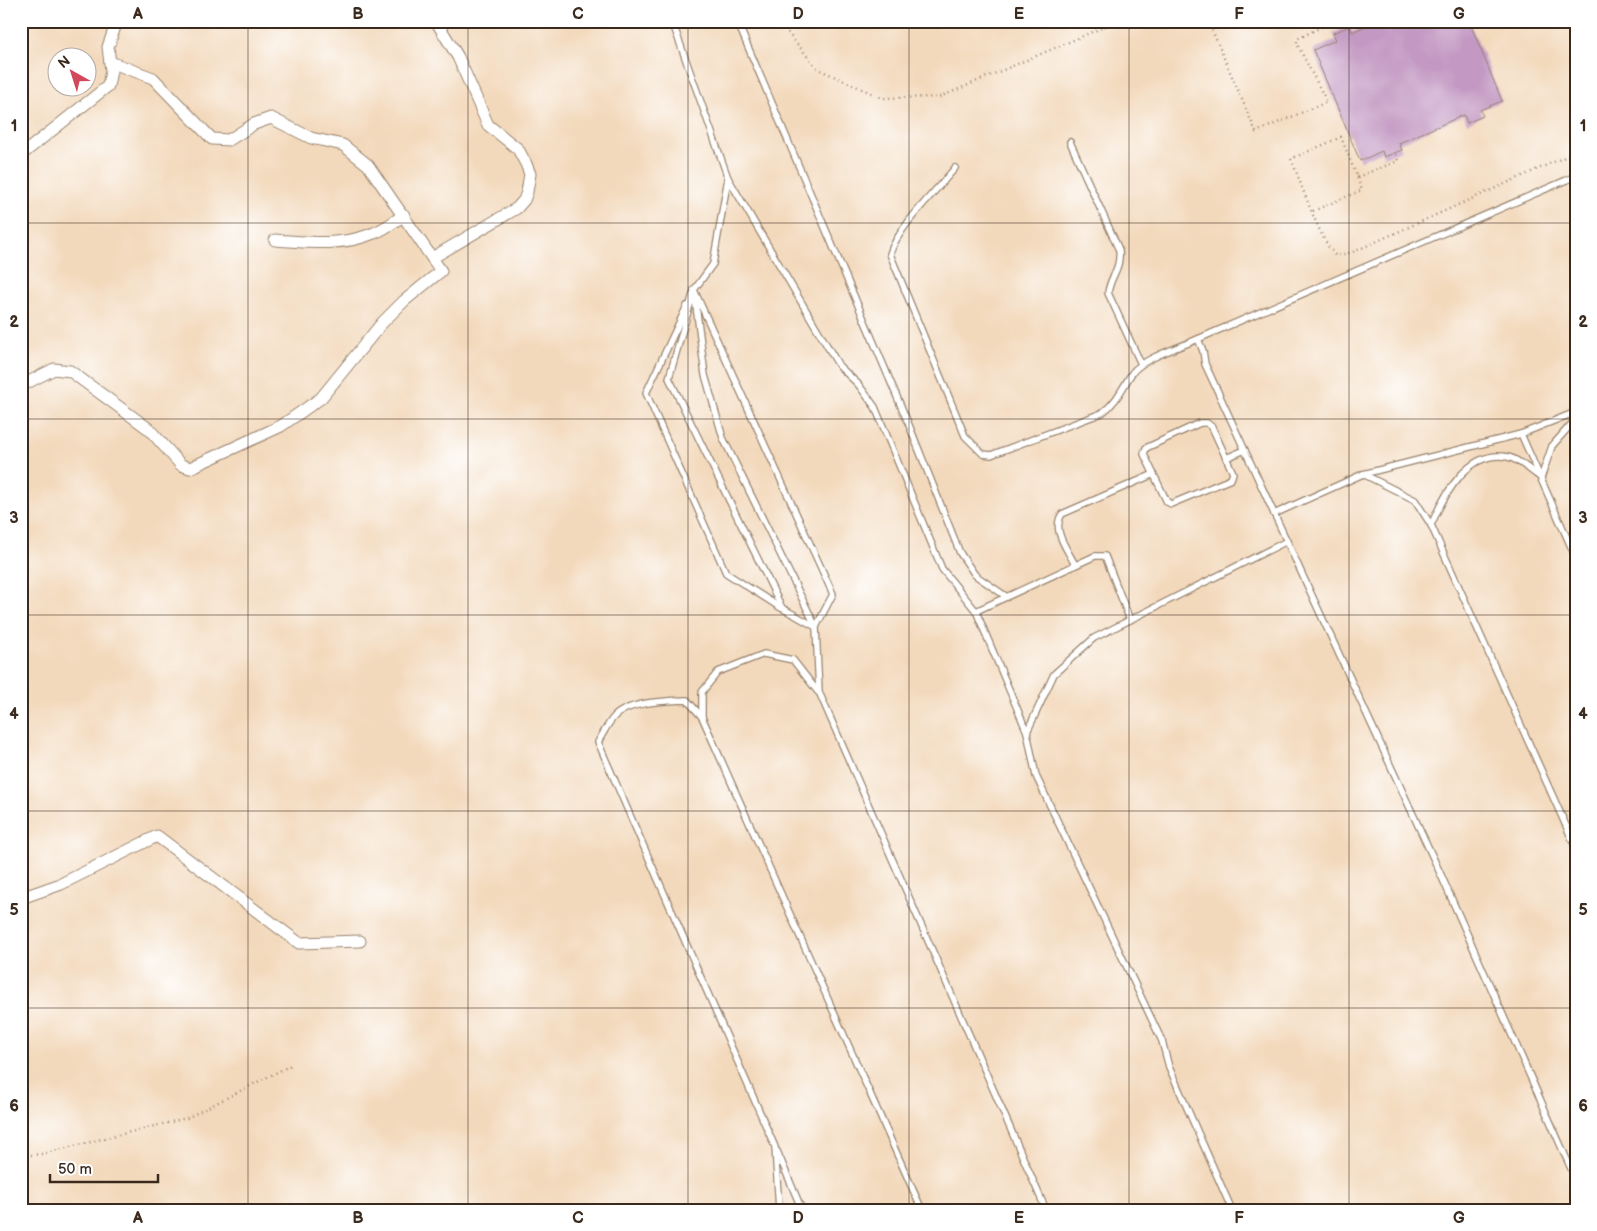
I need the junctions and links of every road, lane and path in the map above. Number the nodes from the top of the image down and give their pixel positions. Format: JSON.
{"nodes":[{"id":1,"x":117,"y":21,"type":"edge"},
{"id":2,"x":436,"y":21,"type":"edge"},
{"id":3,"x":672,"y":21,"type":"edge"},
{"id":4,"x":738,"y":21,"type":"edge"},
{"id":5,"x":778,"y":21,"type":"edge"},
{"id":6,"x":1118,"y":21,"type":"edge"},
{"id":7,"x":1208,"y":21,"type":"edge"},
{"id":8,"x":1223,"y":21,"type":"edge"},
{"id":9,"x":1333,"y":21,"type":"edge"},
{"id":10,"x":1338,"y":21,"type":"edge"},
{"id":11,"x":1210,"y":27,"type":"junction"},
{"id":12,"x":1342,"y":30,"type":"dead end"},
{"id":13,"x":110,"y":62,"type":"junction"},
{"id":14,"x":1070,"y":142,"type":"dead end"},
{"id":15,"x":1576,"y":152,"type":"edge"},
{"id":16,"x":1395,"y":153,"type":"dead end"},
{"id":17,"x":21,"y":156,"type":"edge"},
{"id":18,"x":955,"y":168,"type":"dead end"},
{"id":19,"x":1576,"y":176,"type":"edge"},
{"id":20,"x":1357,"y":177,"type":"junction"},
{"id":21,"x":728,"y":178,"type":"junction"},
{"id":22,"x":1313,"y":211,"type":"junction"},
{"id":23,"x":404,"y":215,"type":"junction"},
{"id":24,"x":275,"y":240,"type":"dead end"},
{"id":25,"x":432,"y":258,"type":"junction"},
{"id":26,"x":694,"y":290,"type":"junction"},
{"id":27,"x":1198,"y":339,"type":"junction"},
{"id":28,"x":1142,"y":364,"type":"junction"},
{"id":29,"x":21,"y":386,"type":"edge"},
{"id":30,"x":1576,"y":412,"type":"edge"},
{"id":31,"x":1576,"y":419,"type":"edge"},
{"id":32,"x":1521,"y":434,"type":"junction"},
{"id":33,"x":1245,"y":450,"type":"junction"},
{"id":34,"x":1226,"y":458,"type":"junction"},
{"id":35,"x":1154,"y":474,"type":"junction"},
{"id":36,"x":1363,"y":474,"type":"junction"},
{"id":37,"x":1540,"y":478,"type":"junction"},
{"id":38,"x":1274,"y":514,"type":"junction"},
{"id":39,"x":1430,"y":525,"type":"junction"},
{"id":40,"x":1287,"y":541,"type":"junction"},
{"id":41,"x":1576,"y":558,"type":"edge"},
{"id":42,"x":1075,"y":566,"type":"junction"},
{"id":43,"x":1007,"y":597,"type":"junction"},
{"id":44,"x":782,"y":608,"type":"junction"},
{"id":45,"x":976,"y":611,"type":"junction"},
{"id":46,"x":1130,"y":620,"type":"junction"},
{"id":47,"x":816,"y":627,"type":"junction"},
{"id":48,"x":819,"y":692,"type":"junction"},
{"id":49,"x":702,"y":717,"type":"junction"},
{"id":50,"x":1027,"y":732,"type":"junction"},
{"id":51,"x":1576,"y":848,"type":"edge"},
{"id":52,"x":21,"y":898,"type":"edge"},
{"id":53,"x":360,"y":941,"type":"dead end"},
{"id":54,"x":293,"y":1064,"type":"dead end"},
{"id":55,"x":776,"y":1147,"type":"junction"},
{"id":56,"x":21,"y":1156,"type":"edge"},
{"id":57,"x":1576,"y":1180,"type":"edge"},
{"id":58,"x":779,"y":1210,"type":"edge"},
{"id":59,"x":802,"y":1210,"type":"edge"},
{"id":60,"x":922,"y":1210,"type":"edge"},
{"id":61,"x":1046,"y":1210,"type":"edge"},
{"id":62,"x":1232,"y":1210,"type":"edge"}],
"edges":[{"from":1,"to":13,"type":"street"},
{"from":2,"to":25,"type":"street"},
{"from":3,"to":21,"type":"lane"},
{"from":4,"to":43,"type":"lane"},
{"from":5,"to":6,"type":"path"},
{"from":7,"to":11,"type":"path"},
{"from":8,"to":11,"type":"path"},
{"from":9,"to":11,"type":"path"},
{"from":10,"to":12,"type":"path"},
{"from":13,"to":17,"type":"street"},
{"from":13,"to":23,"type":"street"},
{"from":14,"to":28,"type":"lane"},
{"from":15,"to":22,"type":"path"},
{"from":16,"to":20,"type":"path"},
{"from":18,"to":28,"type":"lane"},
{"from":19,"to":27,"type":"lane"},
{"from":20,"to":22,"type":"path"},
{"from":20,"to":22,"type":"path"},
{"from":21,"to":26,"type":"lane"},
{"from":21,"to":45,"type":"lane"},
{"from":23,"to":24,"type":"street"},
{"from":23,"to":25,"type":"street"},
{"from":25,"to":29,"type":"street"},
{"from":26,"to":44,"type":"lane"},
{"from":26,"to":44,"type":"lane"},
{"from":26,"to":47,"type":"lane"},
{"from":26,"to":47,"type":"lane"},
{"from":27,"to":28,"type":"lane"},
{"from":27,"to":33,"type":"lane"},
{"from":30,"to":32,"type":"lane"},
{"from":31,"to":37,"type":"lane"},
{"from":32,"to":36,"type":"lane"},
{"from":32,"to":37,"type":"lane"},
{"from":33,"to":34,"type":"lane"},
{"from":33,"to":38,"type":"lane"},
{"from":34,"to":35,"type":"lane"},
{"from":34,"to":35,"type":"lane"},
{"from":35,"to":42,"type":"lane"},
{"from":36,"to":38,"type":"lane"},
{"from":36,"to":39,"type":"lane"},
{"from":37,"to":39,"type":"lane"},
{"from":37,"to":41,"type":"lane"},
{"from":38,"to":40,"type":"lane"},
{"from":39,"to":51,"type":"lane"},
{"from":40,"to":46,"type":"lane"},
{"from":40,"to":57,"type":"lane"},
{"from":42,"to":43,"type":"lane"},
{"from":42,"to":46,"type":"lane"},
{"from":43,"to":45,"type":"lane"},
{"from":44,"to":47,"type":"lane"},
{"from":45,"to":50,"type":"lane"},
{"from":46,"to":50,"type":"lane"},
{"from":47,"to":48,"type":"lane"},
{"from":48,"to":49,"type":"lane"},
{"from":48,"to":61,"type":"lane"},
{"from":49,"to":55,"type":"lane"},
{"from":49,"to":60,"type":"lane"},
{"from":50,"to":62,"type":"lane"},
{"from":52,"to":53,"type":"street"},
{"from":54,"to":56,"type":"path"},
{"from":55,"to":58,"type":"lane"},
{"from":55,"to":59,"type":"lane"}]}
